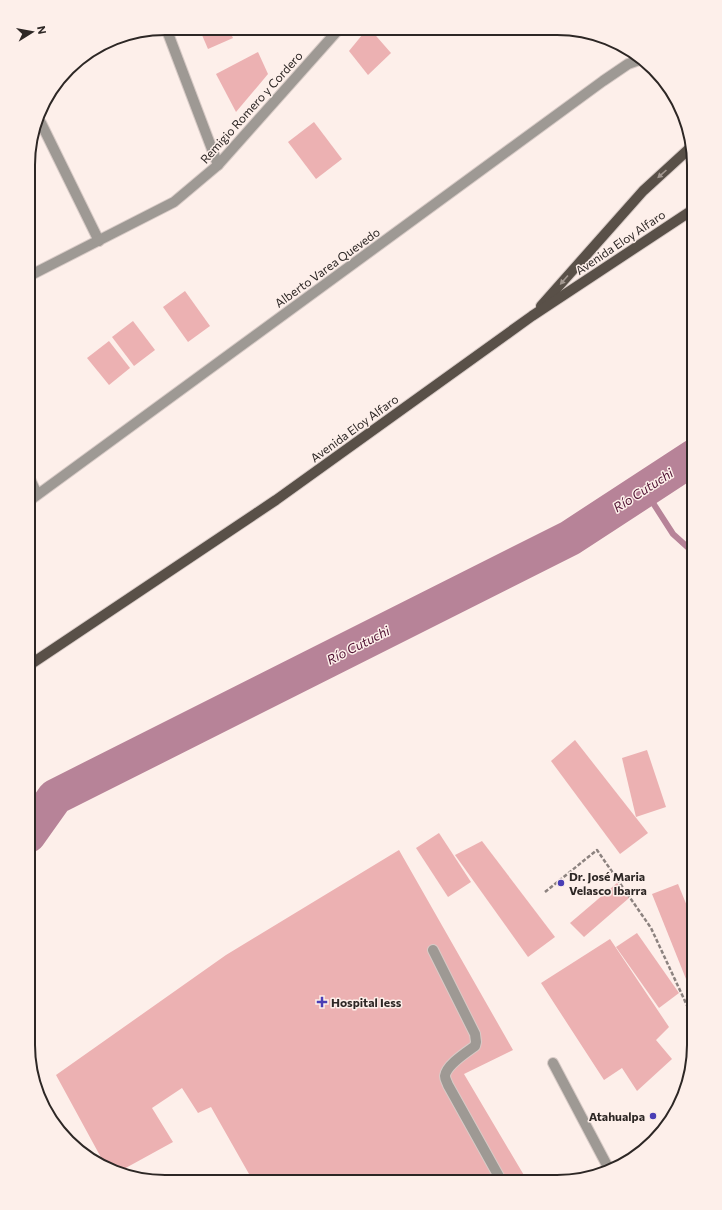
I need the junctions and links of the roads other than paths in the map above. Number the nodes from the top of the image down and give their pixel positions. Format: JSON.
{"nodes":[{"id":1,"x":169,"y":35,"type":"edge"},
{"id":2,"x":333,"y":35,"type":"edge"},
{"id":3,"x":635,"y":61,"type":"edge"},
{"id":4,"x":42,"y":124,"type":"edge"},
{"id":5,"x":686,"y":152,"type":"edge"},
{"id":6,"x":218,"y":165,"type":"junction"},
{"id":7,"x":687,"y":213,"type":"edge"},
{"id":8,"x":99,"y":241,"type":"junction"},
{"id":9,"x":35,"y":273,"type":"edge"},
{"id":10,"x":532,"y":316,"type":"junction"},
{"id":11,"x":35,"y":490,"type":"edge"},
{"id":12,"x":37,"y":494,"type":"joint"},
{"id":13,"x":35,"y":661,"type":"edge"},
{"id":14,"x":433,"y":950,"type":"dead end"},
{"id":15,"x":553,"y":1062,"type":"dead end"},
{"id":16,"x":607,"y":1165,"type":"edge"},
{"id":17,"x":498,"y":1175,"type":"edge"}],
"edges":[{"from":1,"to":6,"type":"street"},
{"from":2,"to":6,"type":"street","name":"Remigio Romero y Cordero"},
{"from":3,"to":12,"type":"street","name":"Alberto Varea Quevedo"},
{"from":4,"to":8,"type":"street"},
{"from":5,"to":10,"type":"main road","one_way":true},
{"from":6,"to":8,"type":"street","name":"Remigio Romero y Cordero"},
{"from":7,"to":10,"type":"main road","name":"Avenida Eloy Alfaro"},
{"from":8,"to":9,"type":"street","name":"Remigio Romero y Cordero"},
{"from":10,"to":13,"type":"main road","name":"Avenida Eloy Alfaro"},
{"from":11,"to":12,"type":"street"},
{"from":14,"to":17,"type":"street"},
{"from":15,"to":16,"type":"street"}]}
